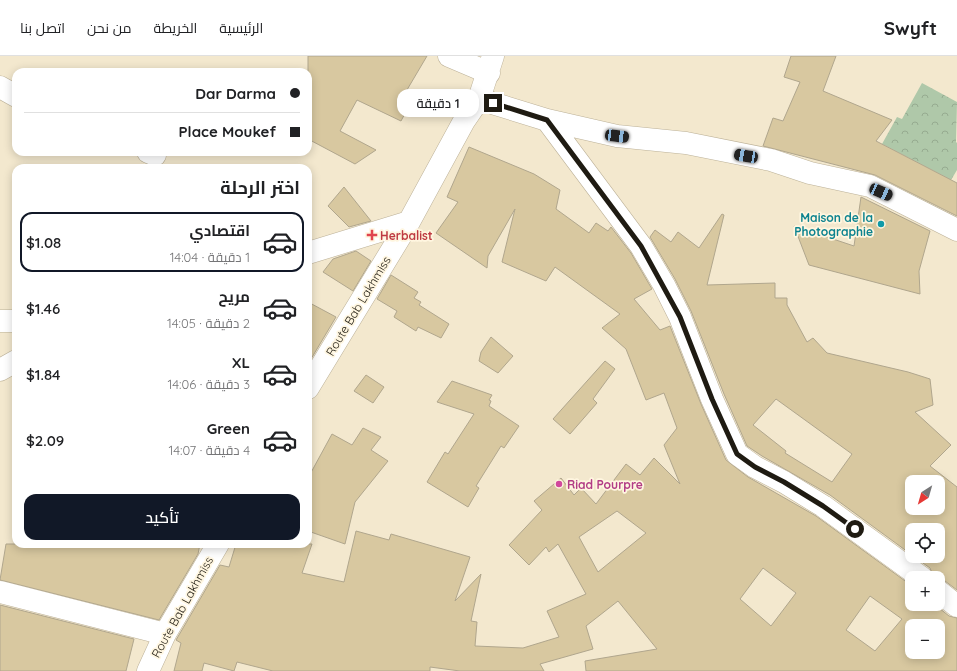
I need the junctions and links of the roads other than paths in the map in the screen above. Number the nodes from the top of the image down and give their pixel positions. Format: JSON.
{"nodes":[{"id":1,"x":450,"y":56,"type":"edge"},
{"id":2,"x":491,"y":64,"type":"edge"},
{"id":3,"x":0,"y":87,"type":"edge"},
{"id":4,"x":12,"y":94,"type":"edge"},
{"id":5,"x":479,"y":99,"type":"junction"},
{"id":6,"x":547,"y":120,"type":"junction"},
{"id":7,"x":409,"y":222,"type":"junction"},
{"id":8,"x":957,"y":230,"type":"edge"},
{"id":9,"x":312,"y":252,"type":"edge"},
{"id":10,"x":0,"y":321,"type":"edge"},
{"id":11,"x":12,"y":321,"type":"edge"},
{"id":12,"x":12,"y":363,"type":"edge"},
{"id":13,"x":0,"y":370,"type":"edge"},
{"id":14,"x":312,"y":381,"type":"edge"},
{"id":15,"x":216,"y":548,"type":"edge"},
{"id":16,"x":912,"y":571,"type":"edge"},
{"id":17,"x":0,"y":592,"type":"edge"},
{"id":18,"x":945,"y":597,"type":"edge"},
{"id":19,"x":957,"y":606,"type":"edge"},
{"id":20,"x":165,"y":634,"type":"junction"},
{"id":21,"x":148,"y":671,"type":"edge"}],
"edges":[{"from":1,"to":2,"type":"street"},
{"from":2,"to":5,"type":"street","name":"Route Bab Lakhmiss"},
{"from":3,"to":4,"type":"street"},
{"from":5,"to":6,"type":"street"},
{"from":5,"to":7,"type":"street","name":"Route Bab Lakhmiss"},
{"from":6,"to":8,"type":"street"},
{"from":6,"to":16,"type":"street"},
{"from":7,"to":9,"type":"street"},
{"from":7,"to":14,"type":"street","name":"Route Bab Lakhmiss"},
{"from":10,"to":11,"type":"street"},
{"from":12,"to":13,"type":"street"},
{"from":15,"to":20,"type":"street","name":"Route Bab Lakhmiss"},
{"from":17,"to":20,"type":"street"},
{"from":18,"to":19,"type":"street"},
{"from":20,"to":21,"type":"street","name":"Route Bab Lakhmiss"}]}
